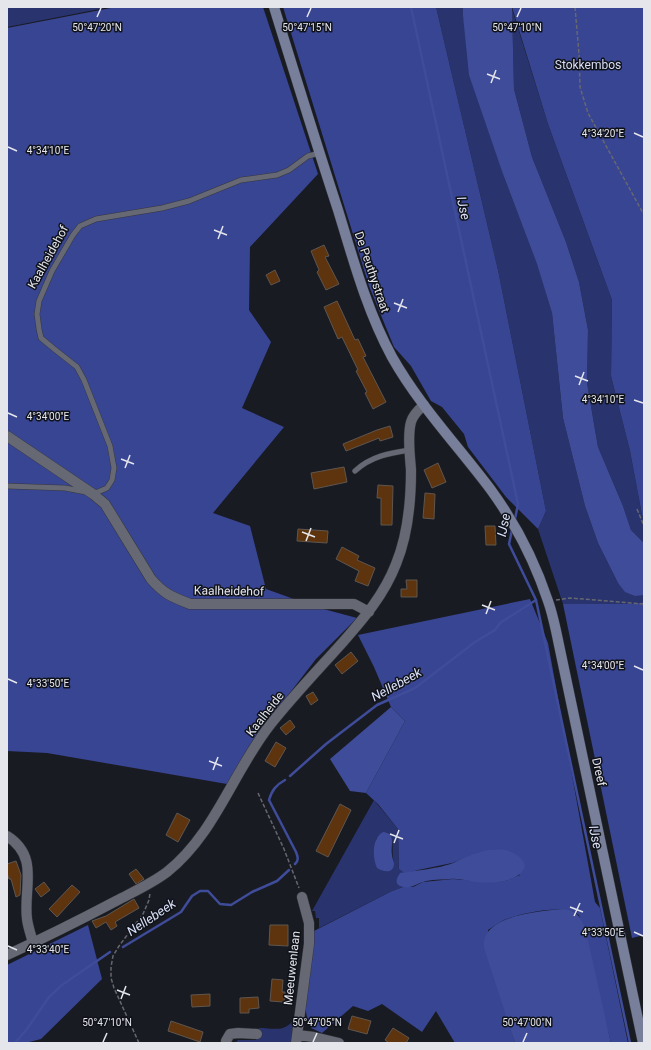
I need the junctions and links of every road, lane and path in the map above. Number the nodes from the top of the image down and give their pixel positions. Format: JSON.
{"nodes":[{"id":1,"x":274,"y":7,"type":"edge"},
{"id":2,"x":575,"y":7,"type":"edge"},
{"id":3,"x":320,"y":153,"type":"junction"},
{"id":4,"x":644,"y":215,"type":"edge"},
{"id":5,"x":424,"y":406,"type":"junction"},
{"id":6,"x":7,"y":436,"type":"edge"},
{"id":7,"x":410,"y":450,"type":"junction"},
{"id":8,"x":355,"y":471,"type":"dead end"},
{"id":9,"x":7,"y":486,"type":"edge"},
{"id":10,"x":94,"y":494,"type":"junction"},
{"id":11,"x":637,"y":510,"type":"dead end"},
{"id":12,"x":507,"y":515,"type":"joint"},
{"id":13,"x":644,"y":526,"type":"edge"},
{"id":14,"x":559,"y":599,"type":"dead end"},
{"id":15,"x":644,"y":604,"type":"edge"},
{"id":16,"x":370,"y":612,"type":"junction"},
{"id":17,"x":258,"y":793,"type":"dead end"},
{"id":18,"x":7,"y":836,"type":"edge"},
{"id":19,"x":151,"y":882,"type":"junction"},
{"id":20,"x":302,"y":896,"type":"joint"},
{"id":21,"x":33,"y":943,"type":"junction"},
{"id":22,"x":7,"y":955,"type":"edge"},
{"id":23,"x":256,"y":1034,"type":"dead end"},
{"id":24,"x":296,"y":1039,"type":"edge"},
{"id":25,"x":139,"y":1043,"type":"edge"},
{"id":26,"x":226,"y":1043,"type":"edge"},
{"id":27,"x":339,"y":1043,"type":"edge"},
{"id":28,"x":643,"y":1043,"type":"edge"}],
"edges":[{"from":1,"to":3,"type":"main road","name":"De Peuthystraat"},
{"from":2,"to":4,"type":"path"},
{"from":3,"to":5,"type":"main road","name":"De Peuthystraat"},
{"from":3,"to":10,"type":"lane","name":"Kaalheidehof"},
{"from":5,"to":7,"type":"street","name":"Kaalheide"},
{"from":5,"to":12,"type":"main road","name":"De Peuthystraat"},
{"from":6,"to":10,"type":"street","name":"Kaalheidehof"},
{"from":7,"to":8,"type":"lane"},
{"from":7,"to":16,"type":"street","name":"Kaalheide"},
{"from":9,"to":10,"type":"lane"},
{"from":10,"to":16,"type":"street","name":"Kaalheidehof"},
{"from":11,"to":13,"type":"path"},
{"from":12,"to":28,"type":"main road","name":"Dreef"},
{"from":14,"to":15,"type":"path"},
{"from":16,"to":19,"type":"street","name":"Kaalheide"},
{"from":17,"to":20,"type":"path"},
{"from":18,"to":21,"type":"street"},
{"from":19,"to":21,"type":"street","name":"Kaalheide"},
{"from":19,"to":25,"type":"path"},
{"from":20,"to":24,"type":"street","name":"Meeuwenlaan"},
{"from":21,"to":22,"type":"street","name":"Kaalheide"},
{"from":23,"to":26,"type":"street"},
{"from":24,"to":27,"type":"street"}]}
